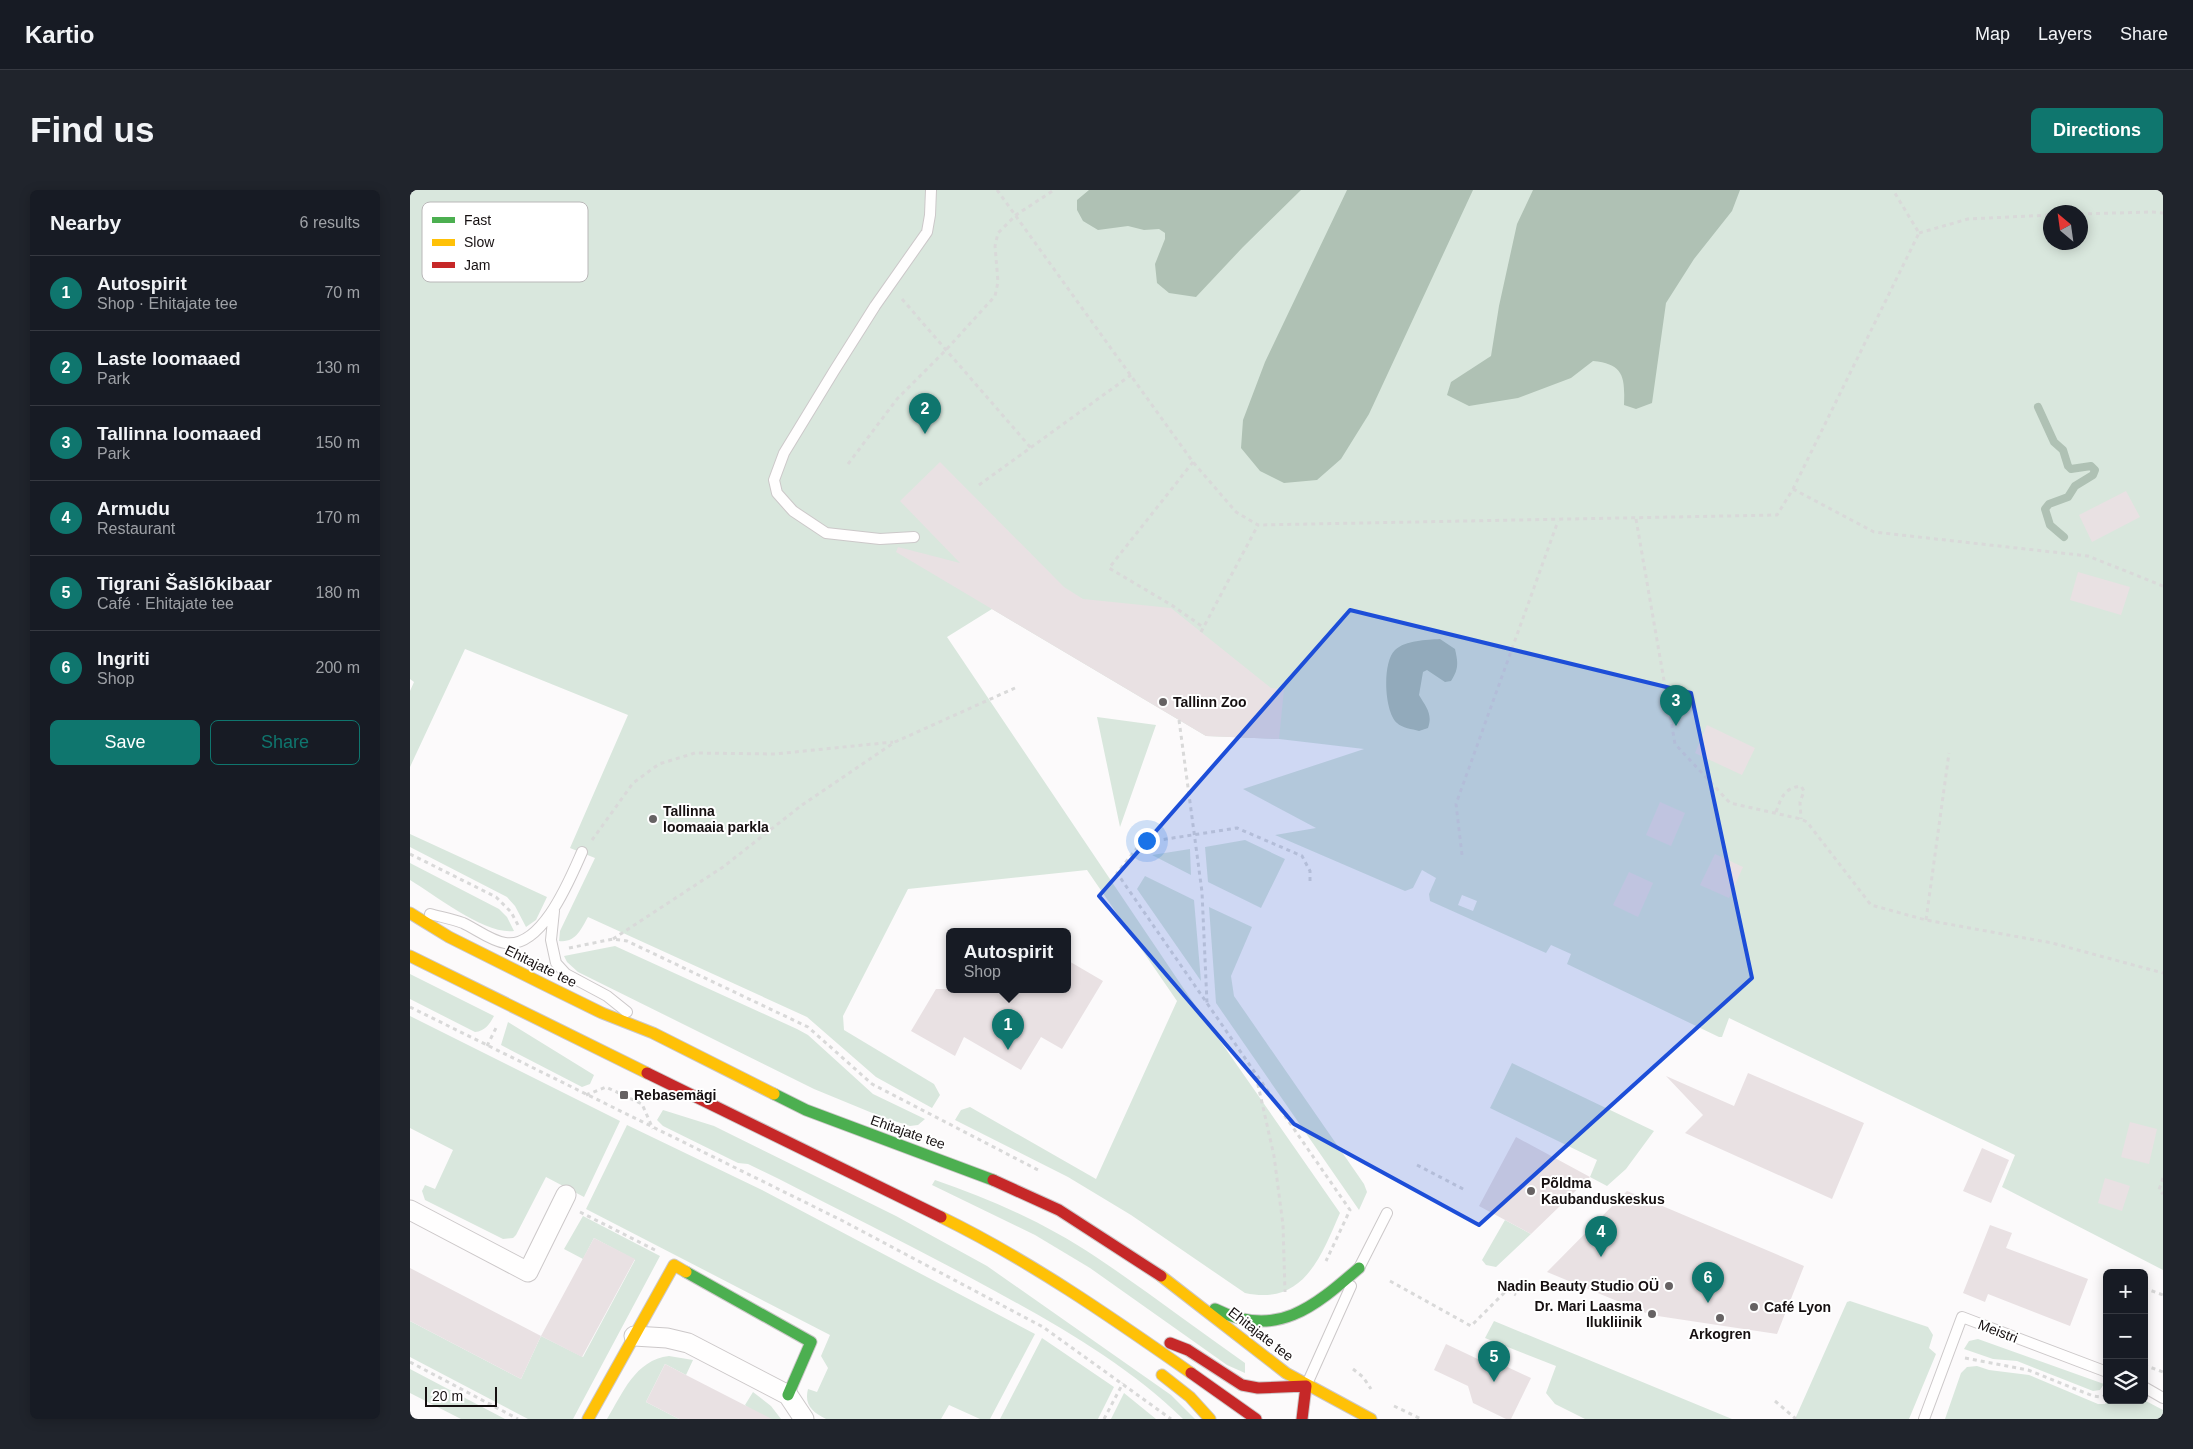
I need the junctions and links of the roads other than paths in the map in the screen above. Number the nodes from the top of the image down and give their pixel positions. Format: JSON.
{"nodes":[{"id":1,"x":931,"y":190,"type":"edge"},
{"id":2,"x":914,"y":537,"type":"dead end"},
{"id":3,"x":582,"y":852,"type":"road end"},
{"id":4,"x":410,"y":908,"type":"edge"},
{"id":5,"x":554,"y":909,"type":"junction"},
{"id":6,"x":410,"y":913,"type":"edge"},
{"id":7,"x":410,"y":956,"type":"edge"},
{"id":8,"x":653,"y":1033,"type":"junction"},
{"id":9,"x":566,"y":1195,"type":"dead end"},
{"id":10,"x":410,"y":1210,"type":"edge"},
{"id":11,"x":1386,"y":1213,"type":"dead end"},
{"id":12,"x":1359,"y":1268,"type":"junction"},
{"id":13,"x":1191,"y":1298,"type":"junction"},
{"id":14,"x":1118,"y":1322,"type":"junction"},
{"id":15,"x":634,"y":1336,"type":"junction"},
{"id":16,"x":2103,"y":1370,"type":"edge"},
{"id":17,"x":1306,"y":1386,"type":"junction"},
{"id":18,"x":2148,"y":1389,"type":"edge"},
{"id":19,"x":788,"y":1395,"type":"junction"},
{"id":20,"x":2163,"y":1398,"type":"edge"},
{"id":21,"x":588,"y":1419,"type":"edge"},
{"id":22,"x":804,"y":1419,"type":"edge"},
{"id":23,"x":1210,"y":1419,"type":"edge"},
{"id":24,"x":1256,"y":1419,"type":"edge"},
{"id":25,"x":1302,"y":1419,"type":"edge"},
{"id":26,"x":1371,"y":1419,"type":"edge"},
{"id":27,"x":1924,"y":1419,"type":"edge"}],
"edges":[{"from":1,"to":2,"type":"lane"},
{"from":3,"to":5,"type":"lane"},
{"from":4,"to":5,"type":"lane"},
{"from":5,"to":8,"type":"lane"},
{"from":6,"to":8,"type":"main road","name":"Ehitajate tee"},
{"from":7,"to":14,"type":"main road"},
{"from":8,"to":13,"type":"main road","name":"Ehitajate tee"},
{"from":9,"to":10,"type":"street"},
{"from":11,"to":12,"type":"lane"},
{"from":12,"to":13,"type":"main road"},
{"from":12,"to":17,"type":"lane"},
{"from":13,"to":17,"type":"main road","name":"Ehitajate tee"},
{"from":14,"to":17,"type":"main road"},
{"from":14,"to":23,"type":"main road"},
{"from":14,"to":24,"type":"main road"},
{"from":15,"to":19,"type":"street"},
{"from":15,"to":19,"type":"main road"},
{"from":15,"to":21,"type":"main road"},
{"from":16,"to":27,"type":"lane","name":"Meistri"},
{"from":17,"to":25,"type":"main road"},
{"from":17,"to":26,"type":"main road","name":"Ehitajate tee"},
{"from":18,"to":20,"type":"lane"},
{"from":19,"to":22,"type":"street"}]}
